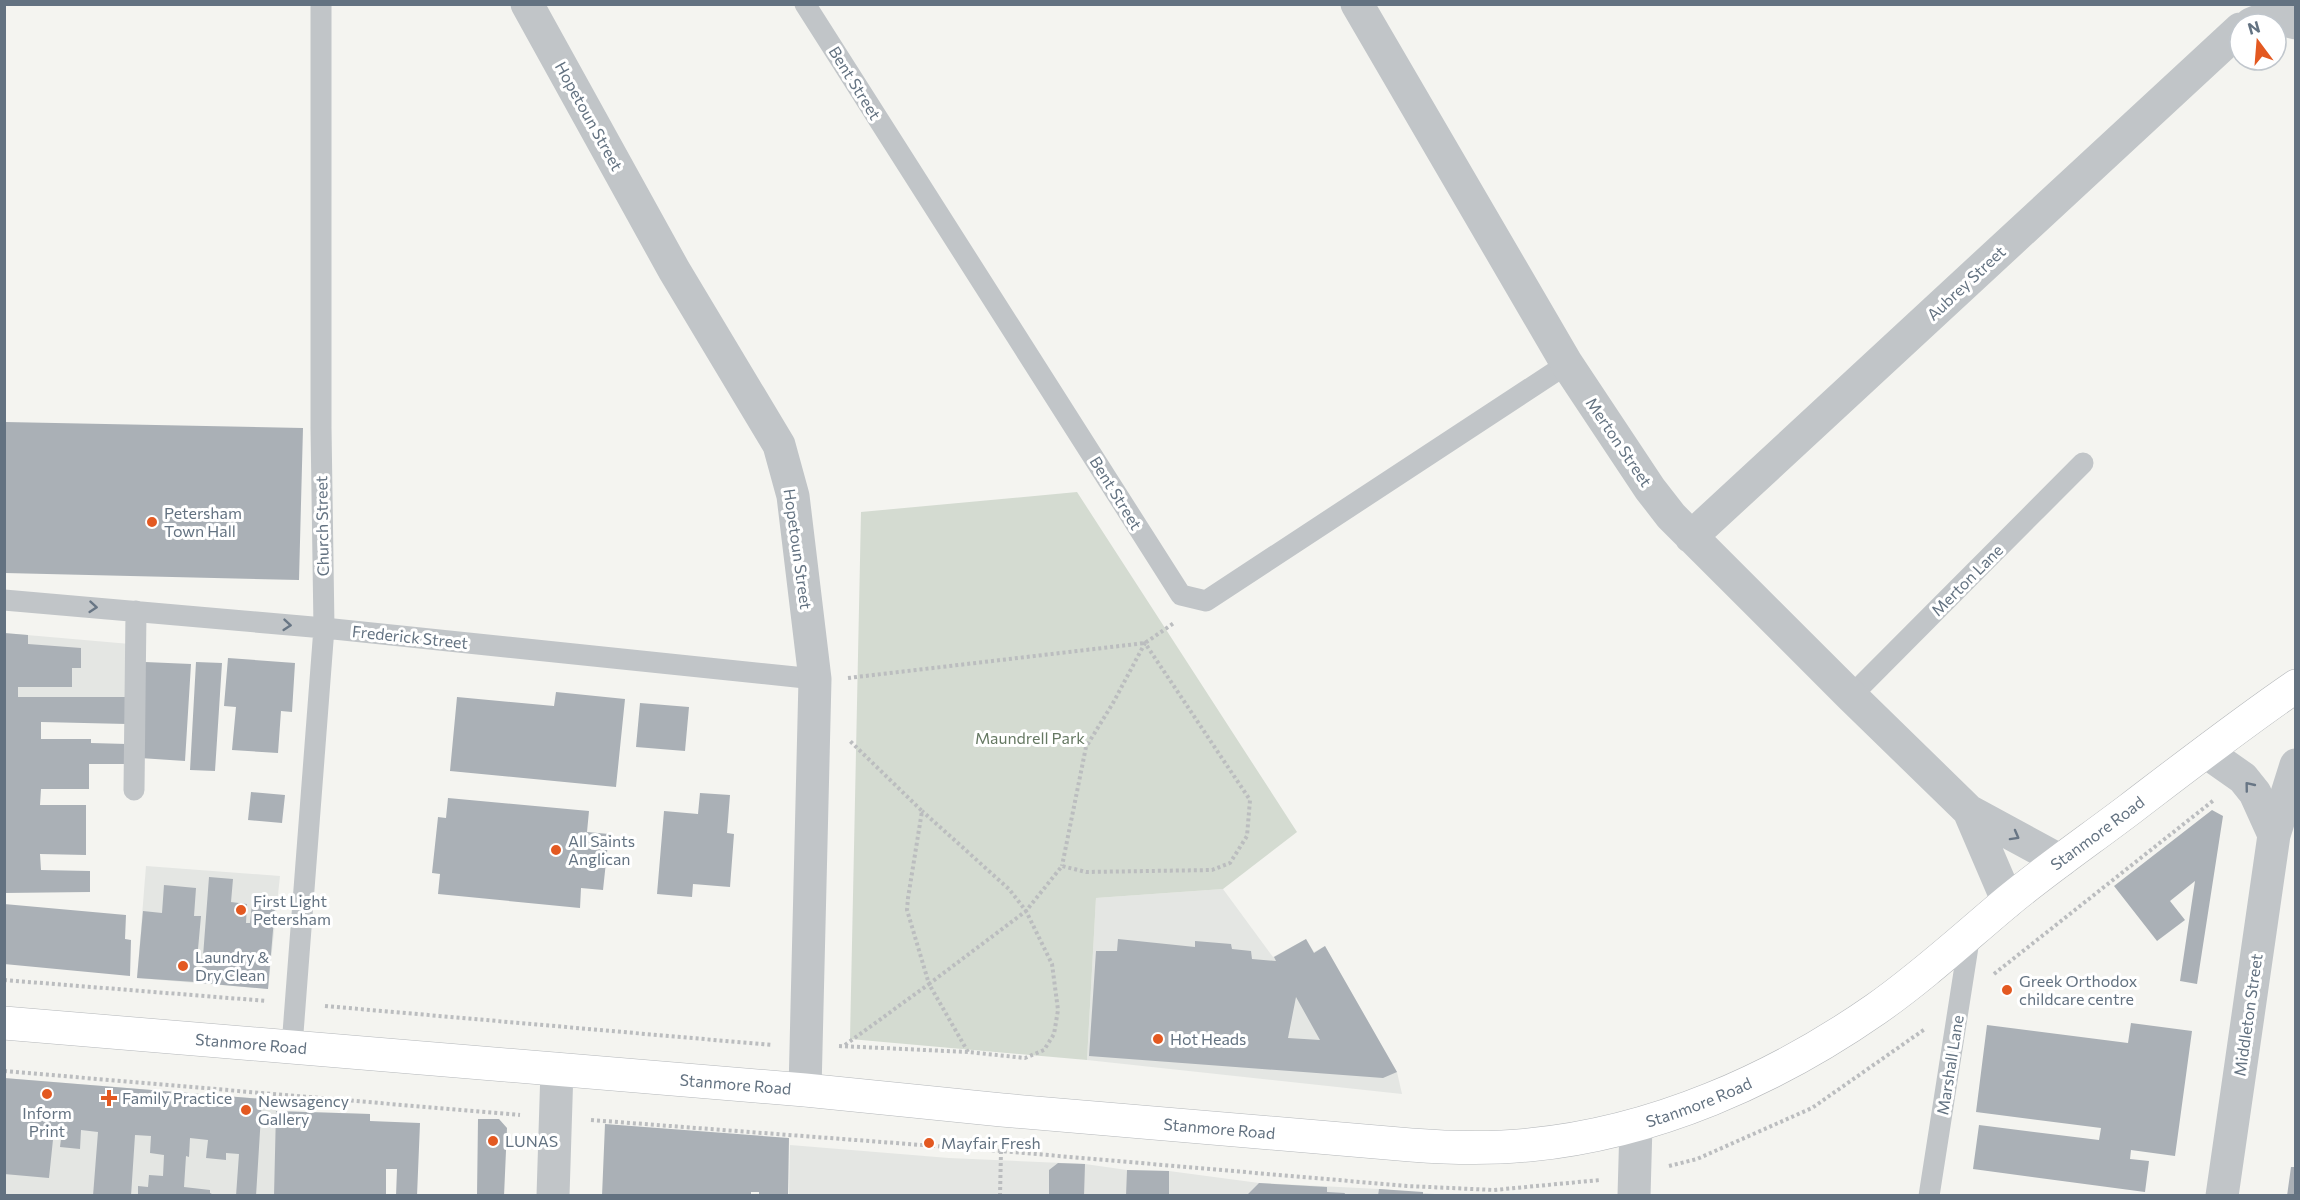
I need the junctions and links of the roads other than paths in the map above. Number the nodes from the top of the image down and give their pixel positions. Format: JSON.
{"nodes":[{"id":1,"x":321,"y":4,"type":"edge"},
{"id":2,"x":527,"y":4,"type":"edge"},
{"id":3,"x":805,"y":4,"type":"edge"},
{"id":4,"x":1356,"y":4,"type":"edge"},
{"id":5,"x":2228,"y":40,"type":"edge"},
{"id":6,"x":1567,"y":364,"type":"junction"},
{"id":7,"x":2083,"y":463,"type":"dead end"},
{"id":8,"x":1692,"y":537,"type":"junction"},
{"id":9,"x":4,"y":600,"type":"edge"},
{"id":10,"x":136,"y":611,"type":"junction"},
{"id":11,"x":324,"y":628,"type":"junction"},
{"id":12,"x":815,"y":679,"type":"junction"},
{"id":13,"x":2295,"y":686,"type":"edge"},
{"id":14,"x":1851,"y":696,"type":"junction"},
{"id":15,"x":2206,"y":752,"type":"junction"},
{"id":16,"x":2295,"y":765,"type":"edge"},
{"id":17,"x":134,"y":790,"type":"dead end"},
{"id":18,"x":1969,"y":810,"type":"junction"},
{"id":19,"x":2274,"y":835,"type":"junction"},
{"id":20,"x":2061,"y":861,"type":"junction"},
{"id":21,"x":2008,"y":902,"type":"junction"},
{"id":22,"x":1970,"y":934,"type":"junction"},
{"id":23,"x":4,"y":1023,"type":"edge"},
{"id":24,"x":292,"y":1046,"type":"junction"},
{"id":25,"x":557,"y":1069,"type":"junction"},
{"id":26,"x":805,"y":1090,"type":"junction"},
{"id":27,"x":1636,"y":1125,"type":"junction"},
{"id":28,"x":553,"y":1196,"type":"edge"},
{"id":29,"x":1634,"y":1196,"type":"edge"},
{"id":30,"x":1929,"y":1196,"type":"edge"},
{"id":31,"x":2222,"y":1196,"type":"edge"}],
"edges":[{"from":1,"to":11,"type":"lane","name":"Church Street"},
{"from":2,"to":12,"type":"street","name":"Hopetoun Street"},
{"from":3,"to":6,"type":"lane","name":"Bent Street"},
{"from":4,"to":6,"type":"street","name":"Merton Street"},
{"from":5,"to":8,"type":"street","name":"Aubrey Street"},
{"from":6,"to":8,"type":"street","name":"Merton Street"},
{"from":7,"to":14,"type":"lane","name":"Merton Lane"},
{"from":8,"to":14,"type":"street","name":"Merton Street"},
{"from":9,"to":10,"type":"lane","name":"Frederick Street","one_way":true},
{"from":10,"to":11,"type":"lane","name":"Frederick Street","one_way":true},
{"from":10,"to":17,"type":"lane"},
{"from":11,"to":12,"type":"lane","name":"Frederick Street"},
{"from":11,"to":24,"type":"lane","name":"Church Street"},
{"from":12,"to":26,"type":"street","name":"Hopetoun Street"},
{"from":13,"to":15,"type":"highway","name":"Stanmore Road"},
{"from":14,"to":18,"type":"street","name":"Merton Street"},
{"from":19,"to":15,"type":"street","one_way":true},
{"from":15,"to":20,"type":"highway","name":"Stanmore Road"},
{"from":16,"to":19,"type":"street","name":"Middleton Street"},
{"from":18,"to":20,"type":"street","name":"Merton Street","one_way":true},
{"from":18,"to":21,"type":"street","name":"Merton Street"},
{"from":19,"to":31,"type":"street","name":"Middleton Street"},
{"from":20,"to":21,"type":"highway","name":"Stanmore Road"},
{"from":21,"to":22,"type":"highway","name":"Stanmore Road"},
{"from":22,"to":27,"type":"highway","name":"Stanmore Road"},
{"from":22,"to":30,"type":"lane","name":"Marshall Lane"},
{"from":23,"to":24,"type":"highway","name":"Stanmore Road"},
{"from":24,"to":25,"type":"highway","name":"Stanmore Road"},
{"from":25,"to":26,"type":"highway","name":"Stanmore Road"},
{"from":25,"to":28,"type":"street"},
{"from":26,"to":27,"type":"highway","name":"Stanmore Road"},
{"from":27,"to":29,"type":"street"}]}
